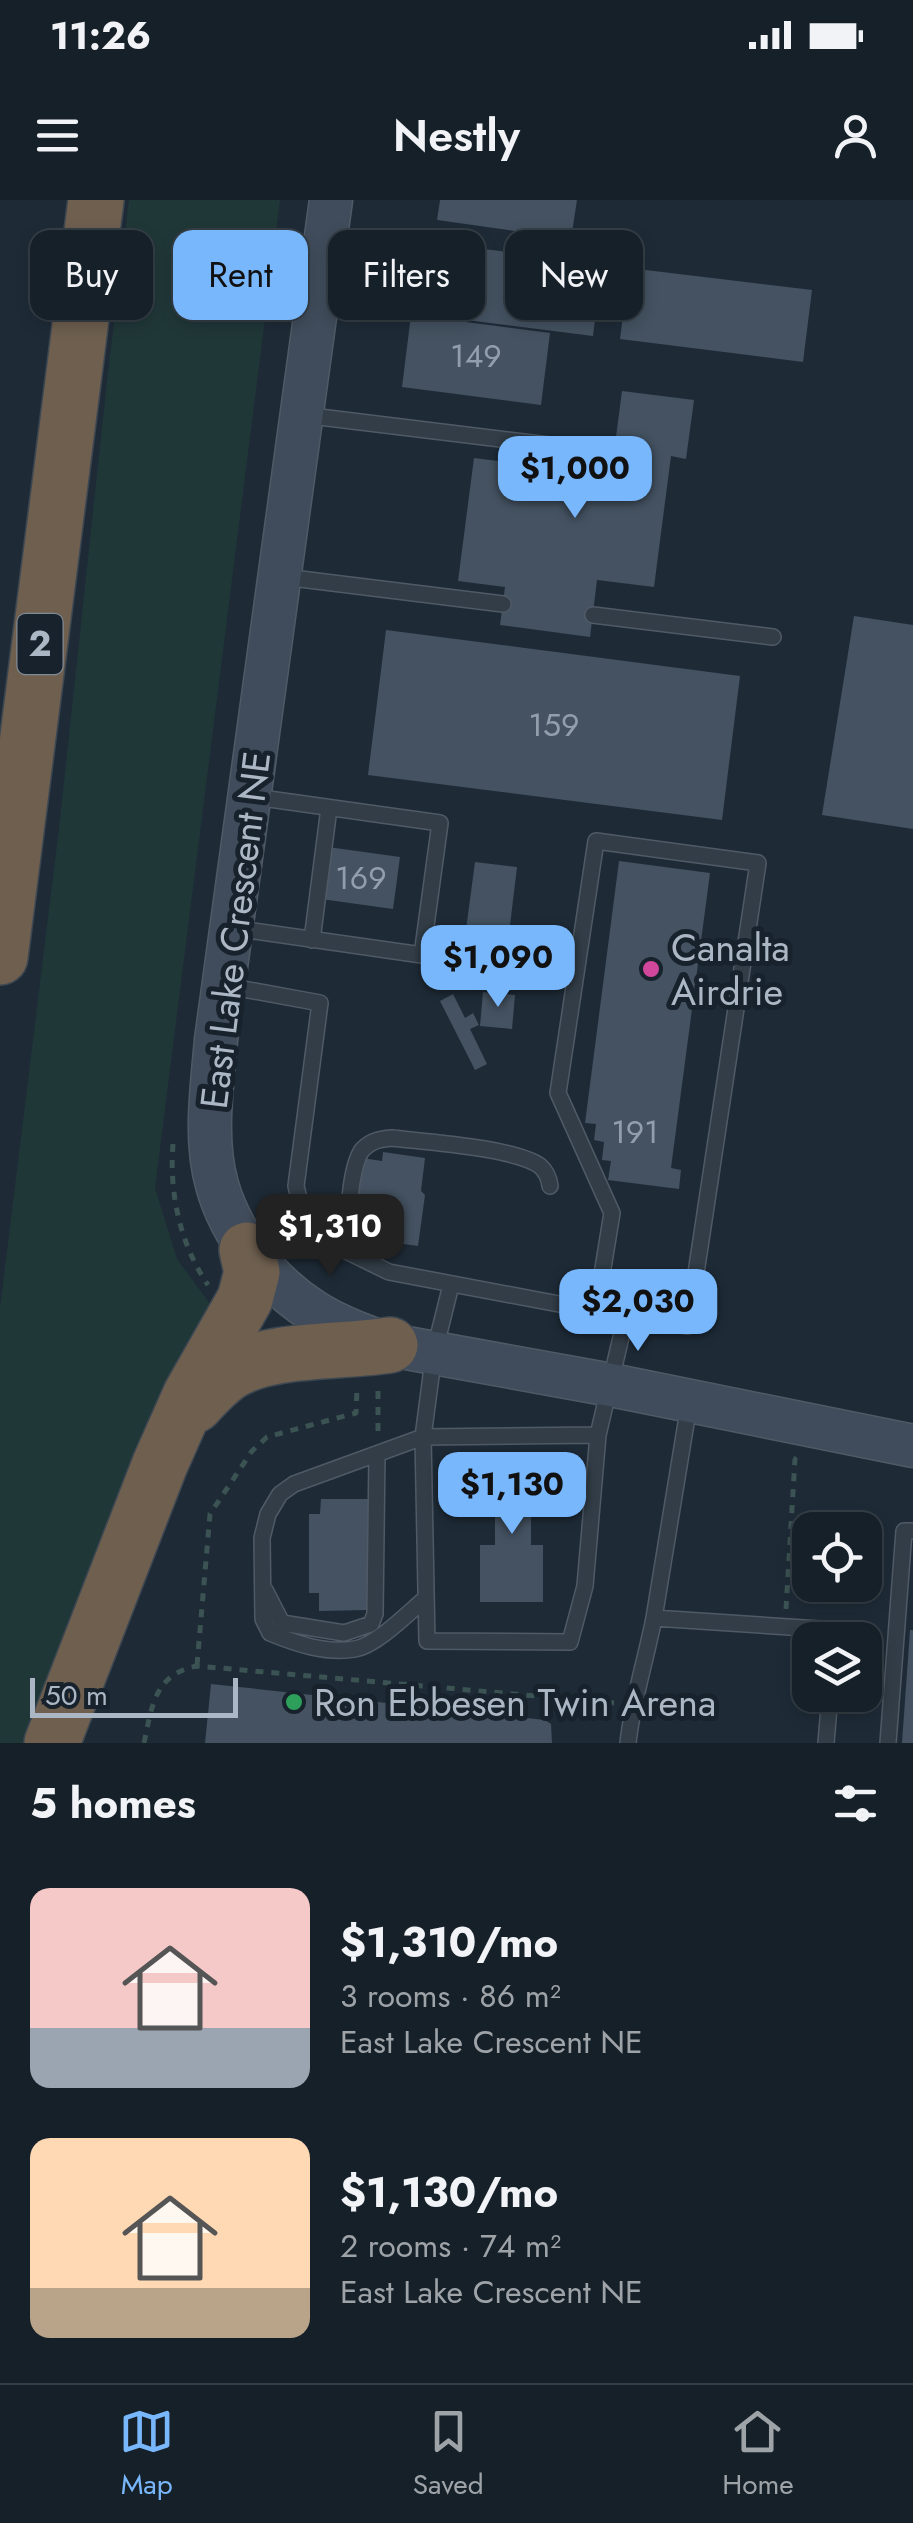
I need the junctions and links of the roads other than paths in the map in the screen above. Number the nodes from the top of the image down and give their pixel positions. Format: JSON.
{"nodes":[{"id":1,"x":96,"y":200,"type":"edge"},
{"id":2,"x":330,"y":200,"type":"edge"},
{"id":3,"x":303,"y":415,"type":"junction"},
{"id":4,"x":582,"y":449,"type":"dead end"},
{"id":5,"x":280,"y":576,"type":"junction"},
{"id":6,"x":502,"y":604,"type":"dead end"},
{"id":7,"x":592,"y":615,"type":"dead end"},
{"id":8,"x":773,"y":637,"type":"dead end"},
{"id":9,"x":250,"y":796,"type":"junction"},
{"id":10,"x":329,"y":808,"type":"junction"},
{"id":11,"x":232,"y":928,"type":"junction"},
{"id":12,"x":312,"y":940,"type":"junction"},
{"id":13,"x":0,"y":957,"type":"edge"},
{"id":14,"x":224,"y":986,"type":"junction"},
{"id":15,"x":550,"y":1186,"type":"dead end"},
{"id":16,"x":247,"y":1250,"type":"junction"},
{"id":17,"x":346,"y":1250,"type":"junction"},
{"id":18,"x":451,"y":1285,"type":"junction"},
{"id":19,"x":596,"y":1310,"type":"junction"},
{"id":20,"x":626,"y":1316,"type":"junction"},
{"id":21,"x":401,"y":1358,"type":"junction"},
{"id":22,"x":610,"y":1385,"type":"junction"},
{"id":23,"x":690,"y":1402,"type":"junction"},
{"id":24,"x":598,"y":1435,"type":"junction"},
{"id":25,"x":423,"y":1438,"type":"junction"},
{"id":26,"x":913,"y":1446,"type":"edge"},
{"id":27,"x":377,"y":1454,"type":"junction"},
{"id":28,"x":160,"y":1464,"type":"junction"},
{"id":29,"x":913,"y":1531,"type":"edge"},
{"id":30,"x":263,"y":1586,"type":"junction"},
{"id":31,"x":426,"y":1598,"type":"junction"},
{"id":32,"x":654,"y":1618,"type":"junction"},
{"id":33,"x":792,"y":1627,"type":"edge"},
{"id":34,"x":829,"y":1712,"type":"edge"},
{"id":35,"x":52,"y":1743,"type":"edge"},
{"id":36,"x":628,"y":1743,"type":"edge"},
{"id":37,"x":826,"y":1743,"type":"edge"},
{"id":38,"x":888,"y":1743,"type":"edge"}],
"edges":[{"from":1,"to":13,"type":"highway","number":"2"},
{"from":2,"to":3,"type":"street","name":"East Lake Crescent NE"},
{"from":3,"to":4,"type":"lane"},
{"from":3,"to":5,"type":"street","name":"East Lake Crescent NE"},
{"from":5,"to":6,"type":"lane"},
{"from":5,"to":9,"type":"street","name":"East Lake Crescent NE"},
{"from":7,"to":8,"type":"lane"},
{"from":9,"to":10,"type":"lane"},
{"from":9,"to":11,"type":"street","name":"East Lake Crescent NE"},
{"from":10,"to":12,"type":"lane"},
{"from":10,"to":12,"type":"lane"},
{"from":11,"to":12,"type":"lane"},
{"from":11,"to":14,"type":"street","name":"East Lake Crescent NE"},
{"from":14,"to":16,"type":"street","name":"East Lake Crescent NE"},
{"from":14,"to":17,"type":"lane"},
{"from":15,"to":17,"type":"lane"},
{"from":16,"to":21,"type":"street","name":"East Lake Crescent NE"},
{"from":16,"to":28,"type":"highway"},
{"from":17,"to":18,"type":"lane"},
{"from":18,"to":19,"type":"lane"},
{"from":18,"to":21,"type":"lane"},
{"from":19,"to":20,"type":"lane"},
{"from":19,"to":20,"type":"lane"},
{"from":20,"to":22,"type":"lane"},
{"from":21,"to":22,"type":"street","name":"East Lake Crescent NE"},
{"from":21,"to":25,"type":"lane"},
{"from":21,"to":28,"type":"highway"},
{"from":22,"to":23,"type":"street","name":"East Lake Crescent NE"},
{"from":22,"to":24,"type":"lane"},
{"from":23,"to":26,"type":"street","name":"East Lake Crescent NE"},
{"from":23,"to":32,"type":"lane"},
{"from":24,"to":25,"type":"lane"},
{"from":24,"to":31,"type":"lane"},
{"from":25,"to":27,"type":"lane"},
{"from":25,"to":31,"type":"lane"},
{"from":27,"to":30,"type":"lane"},
{"from":27,"to":30,"type":"lane"},
{"from":28,"to":35,"type":"highway"},
{"from":29,"to":38,"type":"lane"},
{"from":30,"to":31,"type":"lane"},
{"from":32,"to":33,"type":"lane"},
{"from":32,"to":36,"type":"lane"},
{"from":34,"to":37,"type":"lane"}]}
